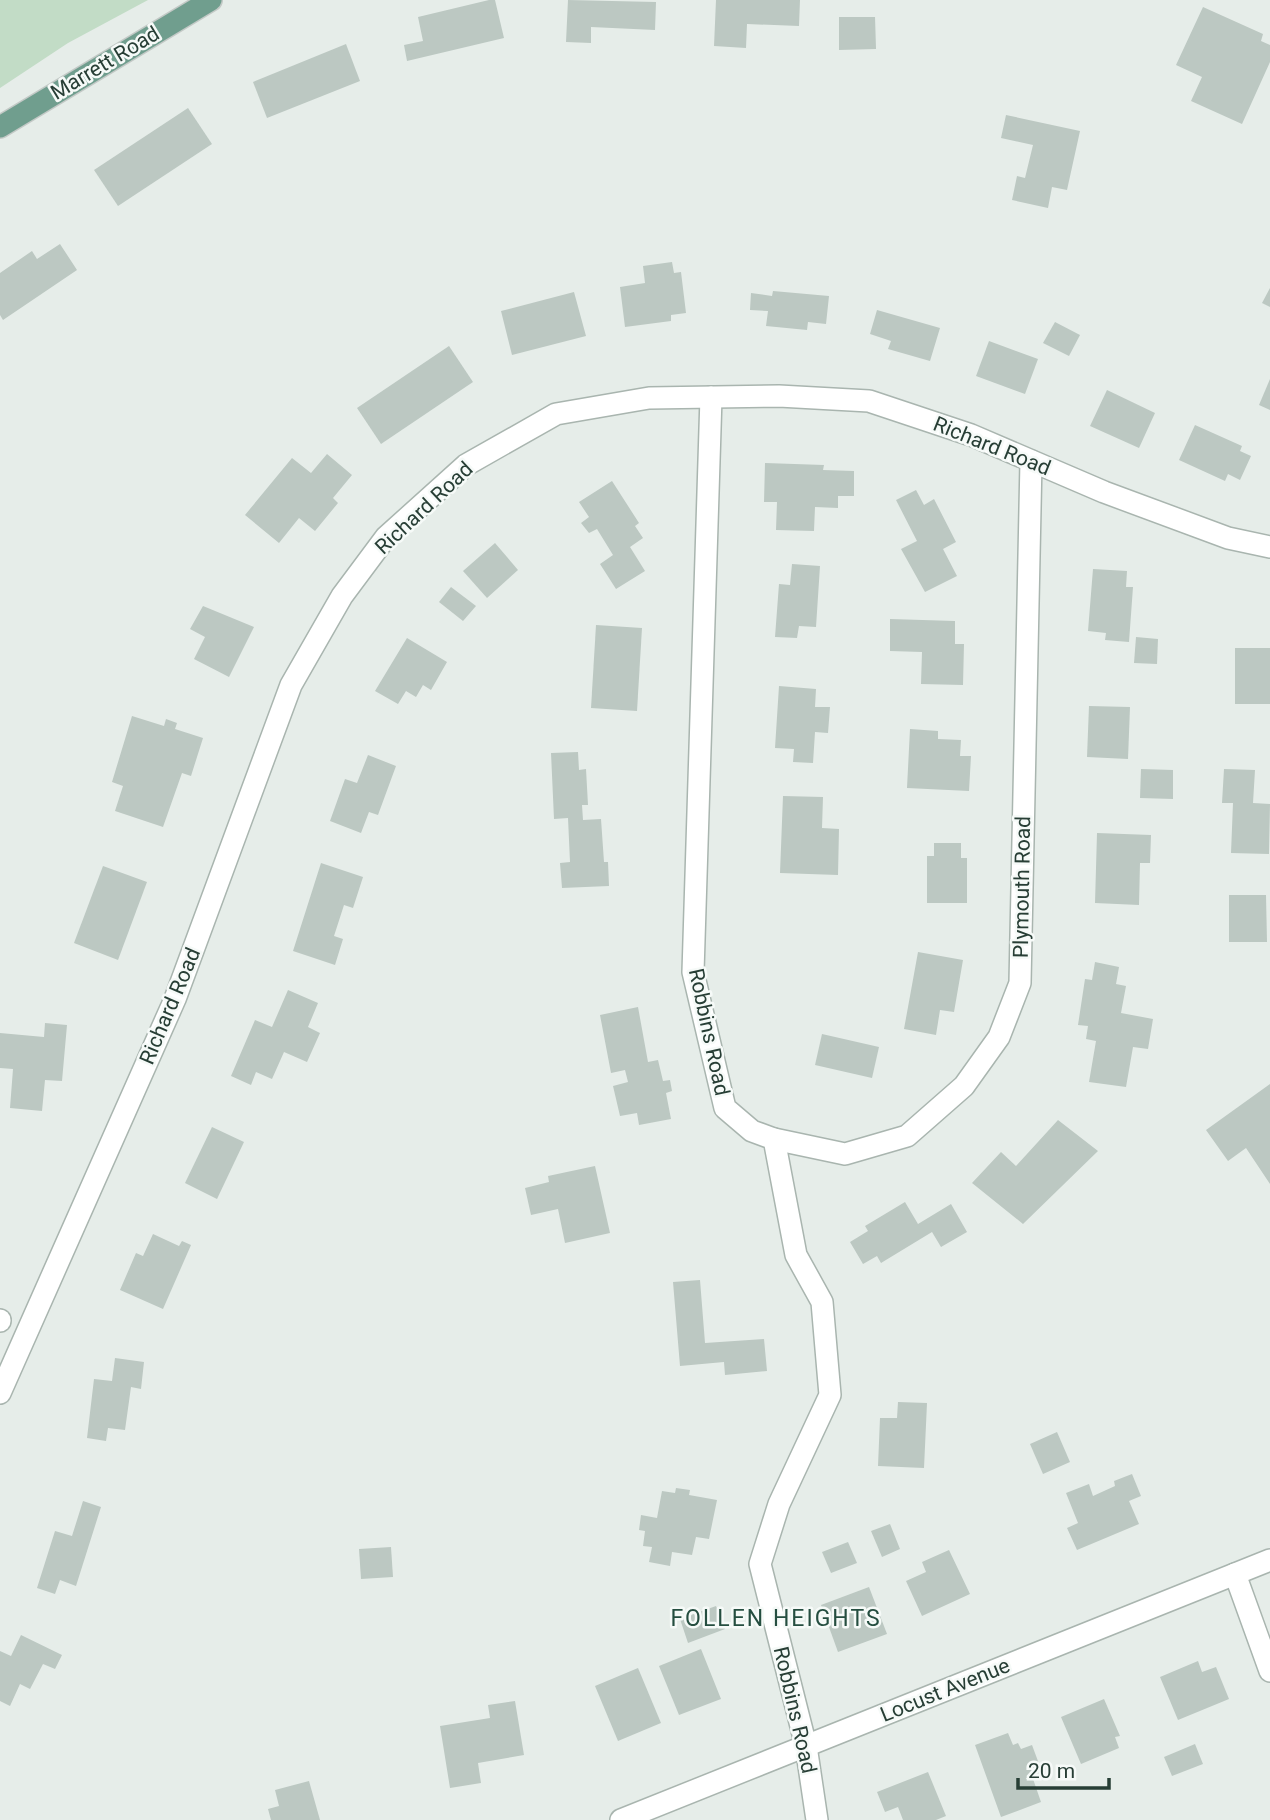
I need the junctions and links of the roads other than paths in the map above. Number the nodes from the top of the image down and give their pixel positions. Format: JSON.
{"nodes":[{"id":1,"x":211,"y":0,"type":"edge"},
{"id":2,"x":0,"y":127,"type":"edge"},
{"id":3,"x":710,"y":397,"type":"junction"},
{"id":4,"x":1031,"y":461,"type":"junction"},
{"id":5,"x":1270,"y":547,"type":"edge"},
{"id":6,"x":774,"y":1139,"type":"junction"},
{"id":7,"x":0,"y":1393,"type":"edge"},
{"id":8,"x":1270,"y":1560,"type":"edge"},
{"id":9,"x":1235,"y":1574,"type":"junction"},
{"id":10,"x":1270,"y":1671,"type":"edge"},
{"id":11,"x":806,"y":1746,"type":"junction"},
{"id":12,"x":621,"y":1820,"type":"edge"},
{"id":13,"x":817,"y":1820,"type":"edge"}],
"edges":[{"from":1,"to":2,"type":"main road","name":"Marrett Road"},
{"from":3,"to":4,"type":"street","name":"Richard Road"},
{"from":3,"to":6,"type":"street","name":"Robbins Road"},
{"from":3,"to":7,"type":"street","name":"Richard Road"},
{"from":4,"to":5,"type":"street","name":"Richard Road"},
{"from":4,"to":6,"type":"street","name":"Plymouth Road"},
{"from":6,"to":11,"type":"street","name":"Robbins Road"},
{"from":8,"to":9,"type":"street","name":"Locust Avenue"},
{"from":9,"to":10,"type":"street"},
{"from":9,"to":11,"type":"street","name":"Locust Avenue"},
{"from":11,"to":12,"type":"street","name":"Locust Avenue"},
{"from":11,"to":13,"type":"street","name":"Robbins Road"}]}
